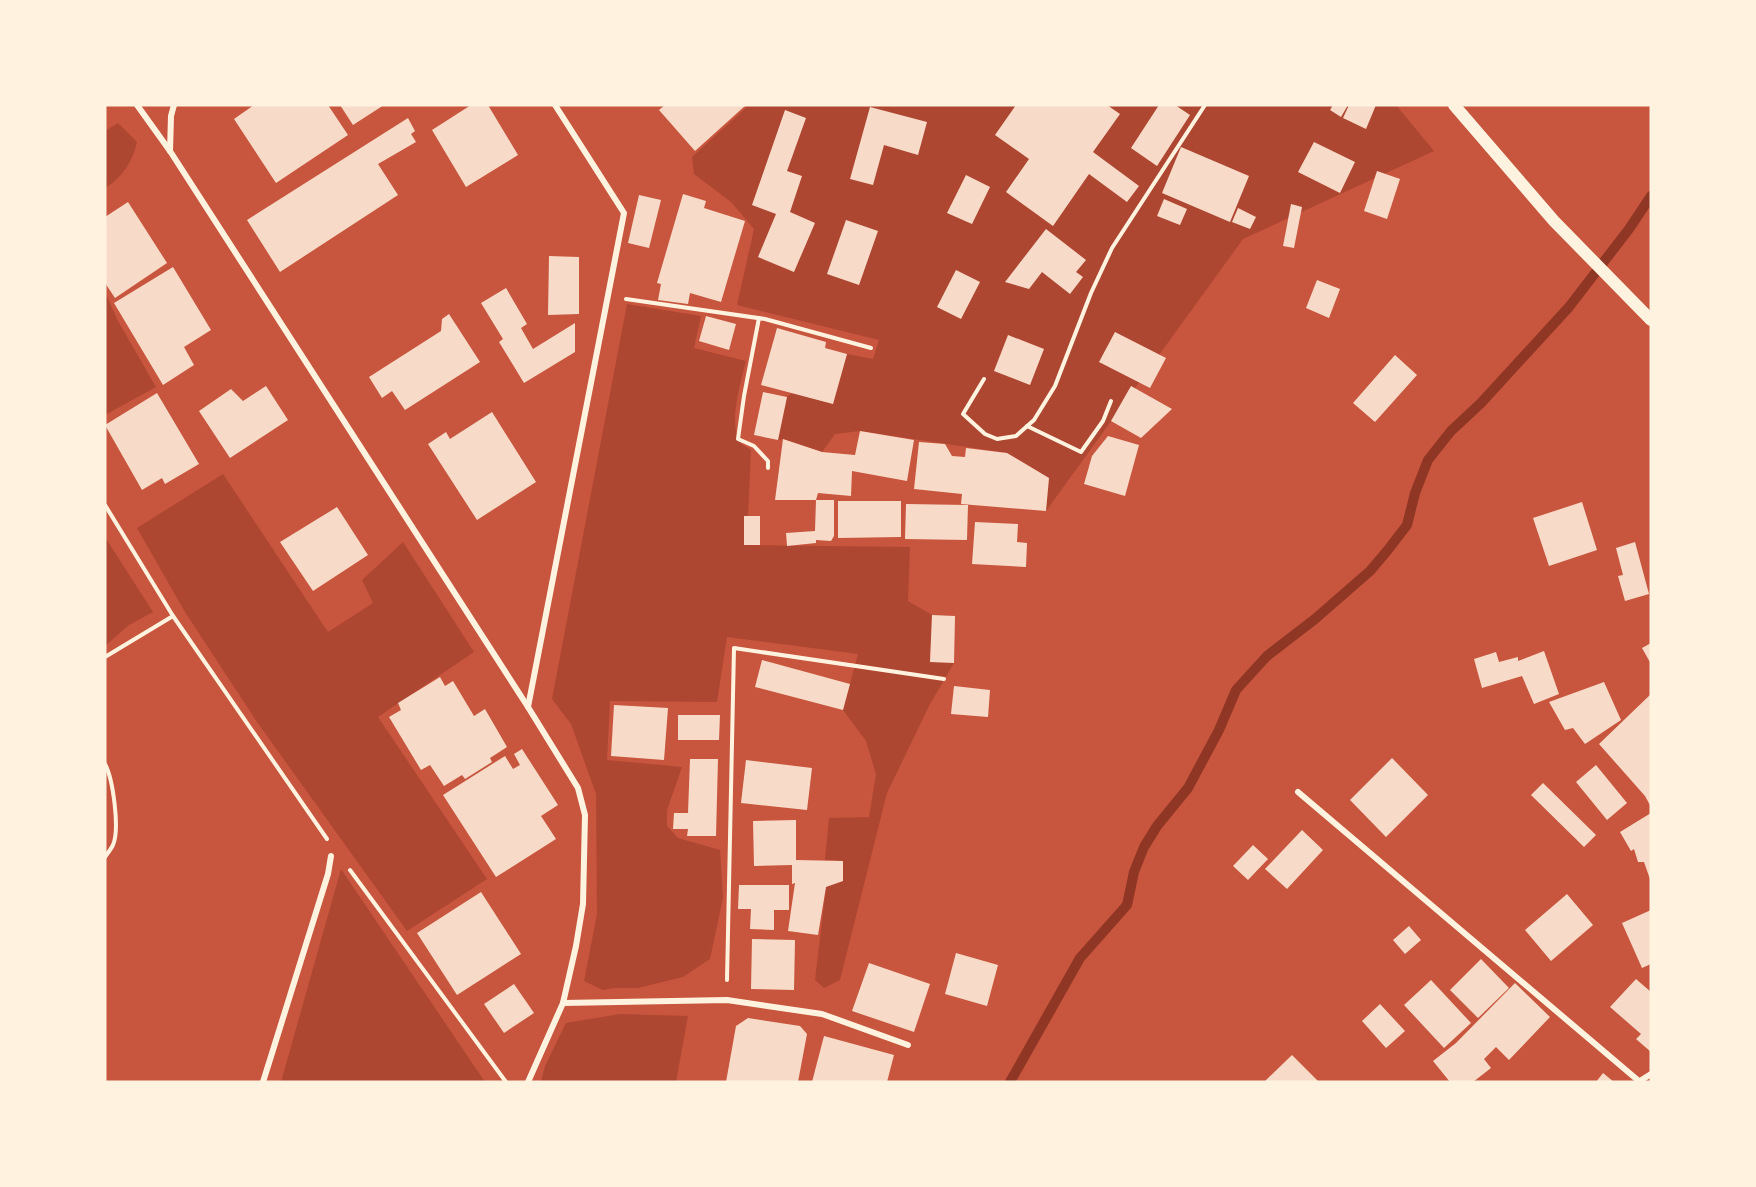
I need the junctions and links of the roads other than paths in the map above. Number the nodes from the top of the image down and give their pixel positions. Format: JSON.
{"nodes":[{"id":1,"x":137,"y":105,"type":"edge"},
{"id":2,"x":174,"y":105,"type":"edge"},
{"id":3,"x":555,"y":105,"type":"edge"},
{"id":4,"x":1454,"y":105,"type":"edge"},
{"id":5,"x":170,"y":151,"type":"junction"},
{"id":6,"x":1651,"y":320,"type":"edge"},
{"id":7,"x":528,"y":707,"type":"junction"},
{"id":8,"x":1298,"y":792,"type":"dead end"},
{"id":9,"x":331,"y":856,"type":"road end"},
{"id":10,"x":563,"y":1003,"type":"junction"},
{"id":11,"x":908,"y":1045,"type":"dead end"},
{"id":12,"x":1651,"y":1074,"type":"edge"},
{"id":13,"x":263,"y":1082,"type":"edge"},
{"id":14,"x":528,"y":1082,"type":"edge"},
{"id":15,"x":1640,"y":1082,"type":"edge"}],
"edges":[{"from":1,"to":5,"type":"street"},
{"from":2,"to":5,"type":"street"},
{"from":3,"to":7,"type":"street"},
{"from":4,"to":6,"type":"main road"},
{"from":5,"to":7,"type":"street"},
{"from":7,"to":10,"type":"street"},
{"from":8,"to":15,"type":"street"},
{"from":9,"to":13,"type":"street"},
{"from":10,"to":11,"type":"street"},
{"from":10,"to":14,"type":"street"},
{"from":12,"to":15,"type":"street"}]}
